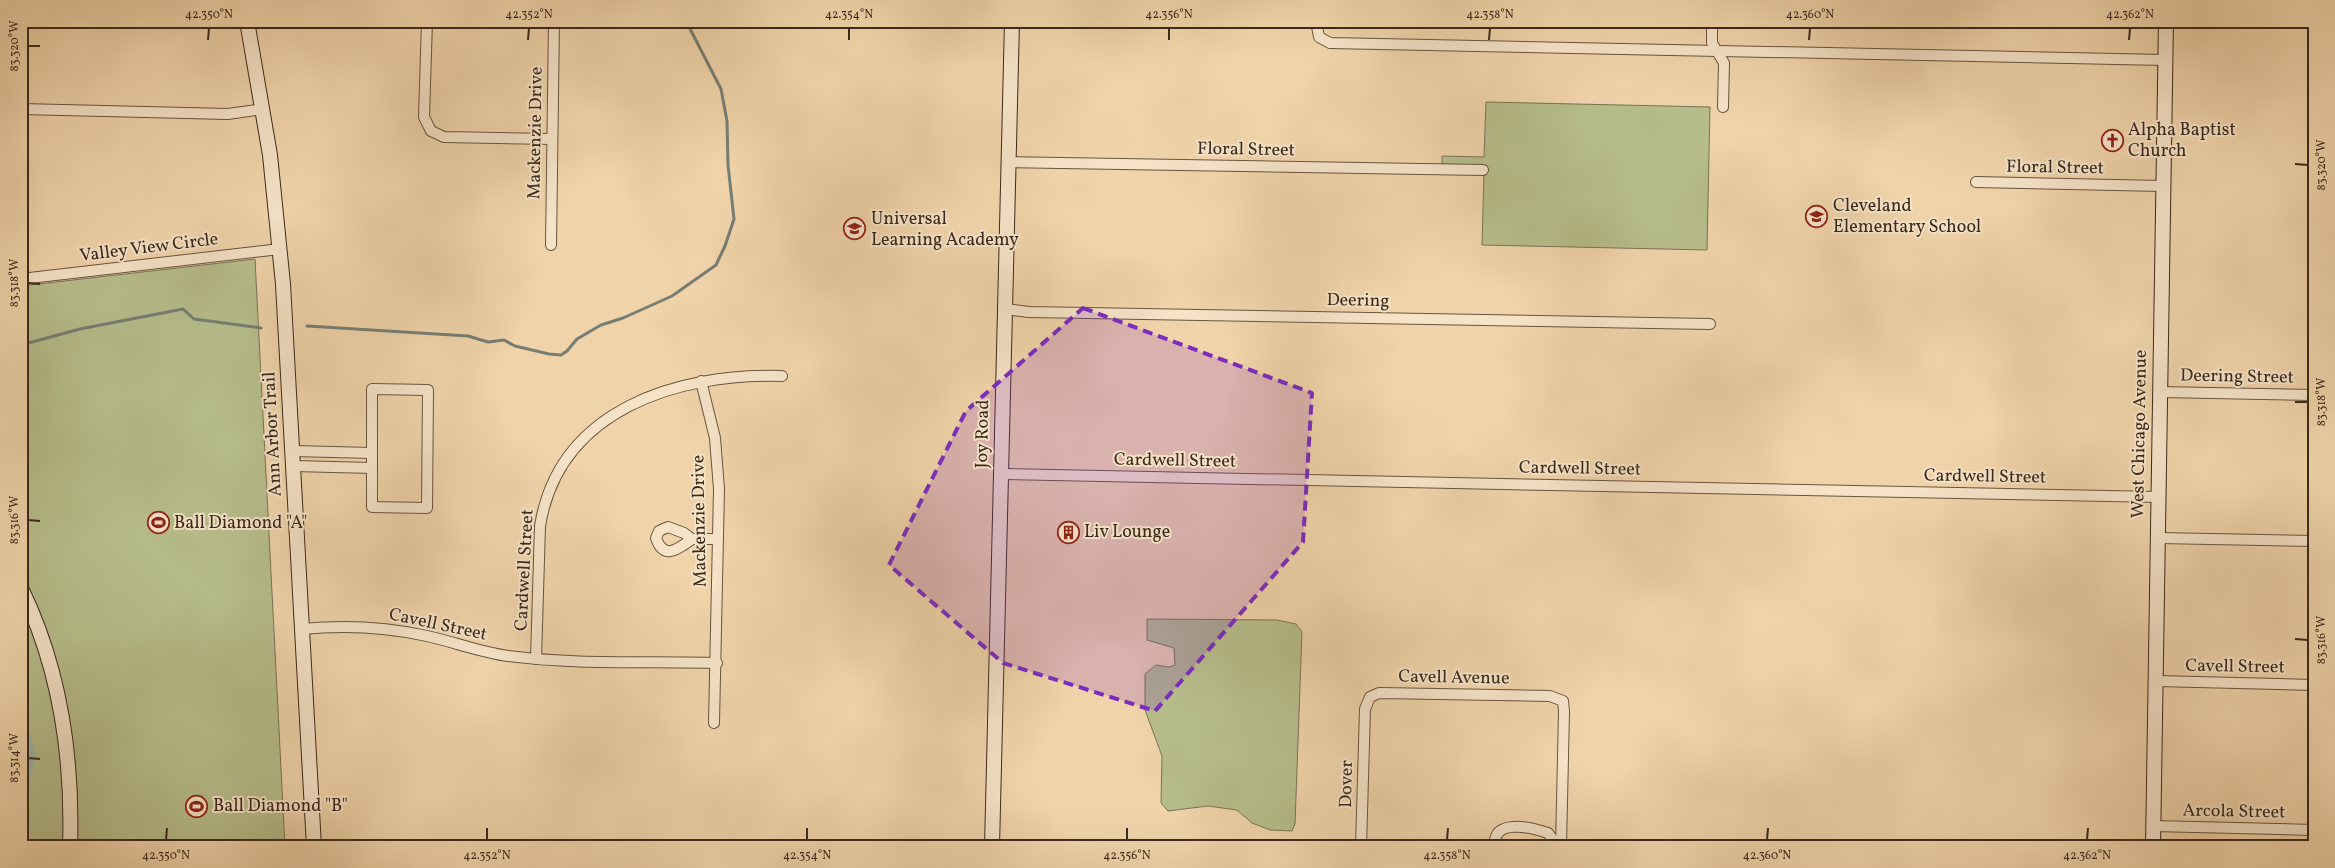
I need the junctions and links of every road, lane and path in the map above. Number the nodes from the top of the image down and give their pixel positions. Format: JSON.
{"nodes":[{"id":1,"x":247,"y":21,"type":"edge"},
{"id":2,"x":427,"y":21,"type":"edge"},
{"id":3,"x":554,"y":21,"type":"edge"},
{"id":4,"x":1012,"y":21,"type":"edge"},
{"id":5,"x":1316,"y":21,"type":"edge"},
{"id":6,"x":1712,"y":21,"type":"edge"},
{"id":7,"x":2166,"y":21,"type":"edge"},
{"id":8,"x":1717,"y":51,"type":"junction"},
{"id":9,"x":2165,"y":60,"type":"junction"},
{"id":10,"x":1723,"y":107,"type":"dead end"},
{"id":11,"x":21,"y":109,"type":"edge"},
{"id":12,"x":263,"y":109,"type":"junction"},
{"id":13,"x":551,"y":139,"type":"junction"},
{"id":14,"x":1008,"y":162,"type":"junction"},
{"id":15,"x":1483,"y":170,"type":"dead end"},
{"id":16,"x":1976,"y":182,"type":"dead end"},
{"id":17,"x":2162,"y":186,"type":"junction"},
{"id":18,"x":551,"y":245,"type":"dead end"},
{"id":19,"x":280,"y":249,"type":"junction"},
{"id":20,"x":21,"y":279,"type":"edge"},
{"id":21,"x":1005,"y":309,"type":"junction"},
{"id":22,"x":1710,"y":324,"type":"dead end"},
{"id":23,"x":782,"y":376,"type":"dead end"},
{"id":24,"x":701,"y":381,"type":"junction"},
{"id":25,"x":2160,"y":392,"type":"junction"},
{"id":26,"x":2314,"y":395,"type":"edge"},
{"id":27,"x":293,"y":451,"type":"junction"},
{"id":28,"x":372,"y":453,"type":"junction"},
{"id":29,"x":294,"y":466,"type":"junction"},
{"id":30,"x":372,"y":468,"type":"junction"},
{"id":31,"x":1001,"y":474,"type":"junction"},
{"id":32,"x":2159,"y":497,"type":"junction"},
{"id":33,"x":2158,"y":538,"type":"junction"},
{"id":34,"x":692,"y":539,"type":"dead end"},
{"id":35,"x":718,"y":539,"type":"junction"},
{"id":36,"x":2314,"y":541,"type":"edge"},
{"id":37,"x":21,"y":588,"type":"edge"},
{"id":38,"x":302,"y":629,"type":"junction"},
{"id":39,"x":536,"y":659,"type":"junction"},
{"id":40,"x":717,"y":663,"type":"junction"},
{"id":41,"x":2156,"y":681,"type":"junction"},
{"id":42,"x":2314,"y":685,"type":"edge"},
{"id":43,"x":1364,"y":722,"type":"joint"},
{"id":44,"x":714,"y":723,"type":"dead end"},
{"id":45,"x":2153,"y":826,"type":"junction"},
{"id":46,"x":2314,"y":830,"type":"edge"},
{"id":47,"x":1558,"y":845,"type":"edge"},
{"id":48,"x":70,"y":847,"type":"edge"},
{"id":49,"x":314,"y":847,"type":"edge"},
{"id":50,"x":992,"y":847,"type":"edge"},
{"id":51,"x":1362,"y":847,"type":"edge"},
{"id":52,"x":1495,"y":847,"type":"edge"},
{"id":53,"x":2153,"y":847,"type":"edge"}],
"edges":[{"from":1,"to":12,"type":"street","name":"Ann Arbor Trail"},
{"from":2,"to":13,"type":"street"},
{"from":3,"to":13,"type":"street","name":"Mackenzie Drive"},
{"from":4,"to":14,"type":"street","name":"Joy Road"},
{"from":5,"to":8,"type":"street"},
{"from":6,"to":8,"type":"street"},
{"from":7,"to":9,"type":"street","name":"West Chicago Avenue"},
{"from":8,"to":9,"type":"street"},
{"from":8,"to":10,"type":"street"},
{"from":9,"to":17,"type":"street","name":"West Chicago Avenue"},
{"from":11,"to":12,"type":"street"},
{"from":12,"to":19,"type":"street","name":"Ann Arbor Trail"},
{"from":13,"to":18,"type":"street","name":"Mackenzie Drive"},
{"from":14,"to":15,"type":"street","name":"Floral Street"},
{"from":14,"to":21,"type":"street","name":"Joy Road"},
{"from":16,"to":17,"type":"street","name":"Floral Street"},
{"from":17,"to":25,"type":"street","name":"West Chicago Avenue"},
{"from":19,"to":20,"type":"street","name":"Valley View Circle"},
{"from":19,"to":27,"type":"street","name":"Ann Arbor Trail"},
{"from":21,"to":22,"type":"street","name":"Deering"},
{"from":21,"to":31,"type":"street","name":"Joy Road"},
{"from":23,"to":24,"type":"street","name":"Cardwell Street"},
{"from":24,"to":35,"type":"street","name":"Mackenzie Drive"},
{"from":24,"to":39,"type":"street","name":"Cardwell Street"},
{"from":25,"to":26,"type":"street","name":"Deering Street"},
{"from":25,"to":32,"type":"street","name":"West Chicago Avenue"},
{"from":27,"to":28,"type":"street"},
{"from":27,"to":29,"type":"street","name":"Ann Arbor Trail"},
{"from":28,"to":30,"type":"street"},
{"from":28,"to":30,"type":"street"},
{"from":29,"to":30,"type":"street"},
{"from":29,"to":38,"type":"street","name":"Ann Arbor Trail"},
{"from":31,"to":32,"type":"street","name":"Cardwell Street"},
{"from":31,"to":50,"type":"street","name":"Joy Road"},
{"from":32,"to":33,"type":"street","name":"West Chicago Avenue"},
{"from":33,"to":36,"type":"street"},
{"from":33,"to":41,"type":"street","name":"West Chicago Avenue"},
{"from":34,"to":35,"type":"street"},
{"from":35,"to":40,"type":"street","name":"Mackenzie Drive"},
{"from":37,"to":48,"type":"street"},
{"from":38,"to":39,"type":"street","name":"Cavell Street"},
{"from":38,"to":49,"type":"street","name":"Ann Arbor Trail"},
{"from":39,"to":40,"type":"street","name":"Cavell Street"},
{"from":40,"to":44,"type":"street","name":"Mackenzie Drive"},
{"from":41,"to":42,"type":"street","name":"Cavell Street"},
{"from":41,"to":45,"type":"street","name":"West Chicago Avenue"},
{"from":43,"to":47,"type":"street","name":"Cavell Avenue"},
{"from":43,"to":51,"type":"street","name":"Dover"},
{"from":45,"to":46,"type":"street","name":"Arcola Street"},
{"from":45,"to":53,"type":"street","name":"West Chicago Avenue"},
{"from":47,"to":52,"type":"street"}]}
